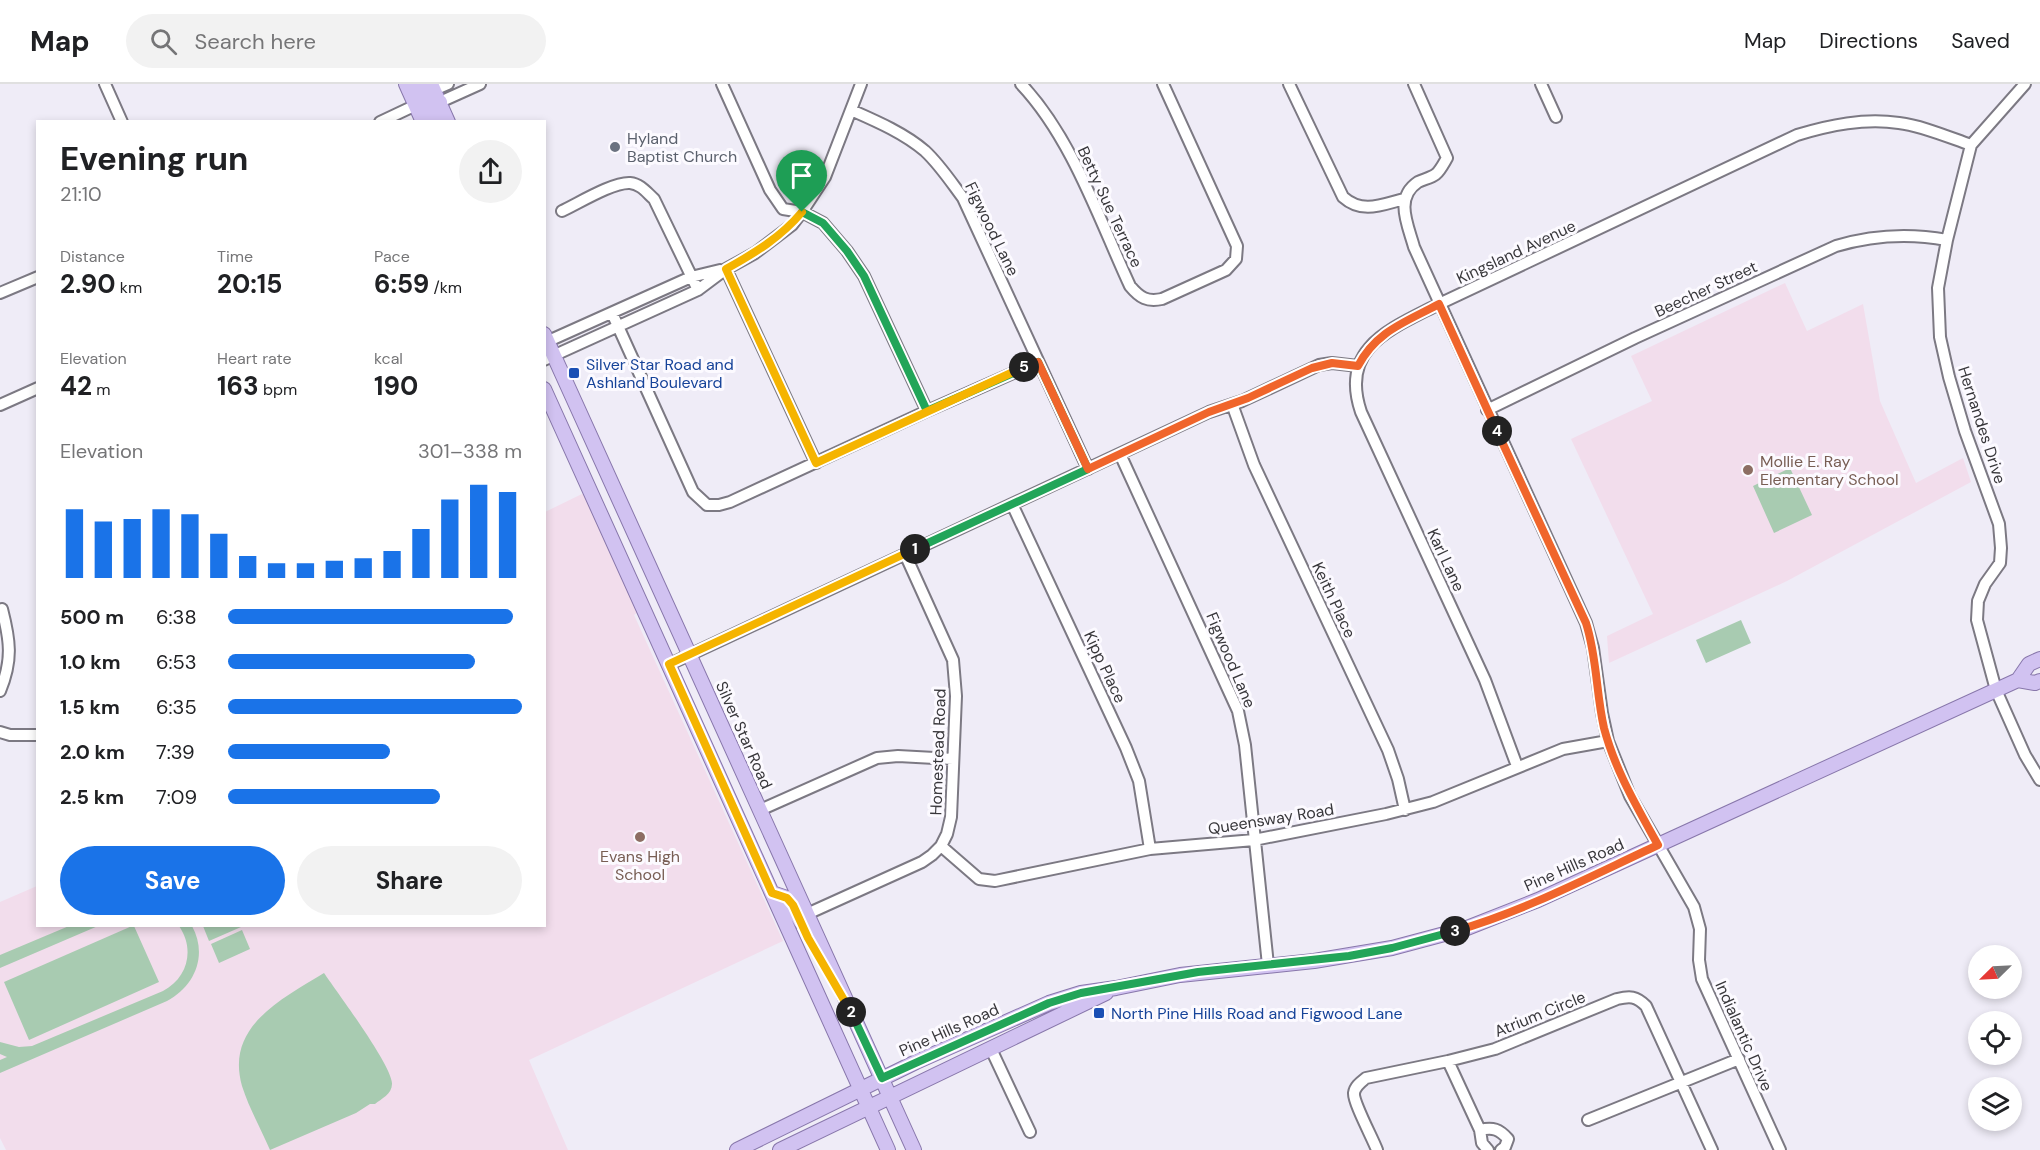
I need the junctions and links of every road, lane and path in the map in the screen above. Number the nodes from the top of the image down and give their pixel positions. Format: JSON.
{"nodes":[{"id":1,"x":105,"y":84,"type":"edge"},
{"id":2,"x":406,"y":84,"type":"edge"},
{"id":3,"x":417,"y":84,"type":"edge"},
{"id":4,"x":448,"y":84,"type":"edge"},
{"id":5,"x":480,"y":84,"type":"edge"},
{"id":6,"x":722,"y":84,"type":"edge"},
{"id":7,"x":861,"y":84,"type":"edge"},
{"id":8,"x":1021,"y":84,"type":"edge"},
{"id":9,"x":1163,"y":84,"type":"edge"},
{"id":10,"x":1289,"y":84,"type":"edge"},
{"id":11,"x":1414,"y":84,"type":"edge"},
{"id":12,"x":1541,"y":84,"type":"edge"},
{"id":13,"x":2025,"y":84,"type":"edge"},
{"id":14,"x":435,"y":92,"type":"edge"},
{"id":15,"x":416,"y":105,"type":"junction"},
{"id":16,"x":851,"y":110,"type":"junction"},
{"id":17,"x":1556,"y":117,"type":"dead end"},
{"id":18,"x":121,"y":120,"type":"edge"},
{"id":19,"x":384,"y":120,"type":"edge"},
{"id":20,"x":422,"y":120,"type":"edge"},
{"id":21,"x":437,"y":120,"type":"edge"},
{"id":22,"x":447,"y":120,"type":"edge"},
{"id":23,"x":1971,"y":145,"type":"junction"},
{"id":24,"x":1404,"y":199,"type":"junction"},
{"id":25,"x":562,"y":211,"type":"dead end"},
{"id":26,"x":802,"y":212,"type":"junction"},
{"id":27,"x":1947,"y":240,"type":"junction"},
{"id":28,"x":726,"y":269,"type":"junction"},
{"id":29,"x":691,"y":277,"type":"junction"},
{"id":30,"x":36,"y":278,"type":"edge"},
{"id":31,"x":698,"y":290,"type":"junction"},
{"id":32,"x":0,"y":293,"type":"edge"},
{"id":33,"x":1439,"y":304,"type":"junction"},
{"id":34,"x":612,"y":313,"type":"junction"},
{"id":35,"x":618,"y":327,"type":"junction"},
{"id":36,"x":546,"y":339,"type":"edge"},
{"id":37,"x":549,"y":358,"type":"edge"},
{"id":38,"x":1038,"y":362,"type":"junction"},
{"id":39,"x":1358,"y":366,"type":"junction"},
{"id":40,"x":36,"y":389,"type":"edge"},
{"id":41,"x":546,"y":393,"type":"edge"},
{"id":42,"x":1232,"y":404,"type":"junction"},
{"id":43,"x":0,"y":405,"type":"edge"},
{"id":44,"x":1487,"y":410,"type":"junction"},
{"id":45,"x":927,"y":411,"type":"junction"},
{"id":46,"x":1120,"y":454,"type":"junction"},
{"id":47,"x":816,"y":463,"type":"junction"},
{"id":48,"x":1088,"y":469,"type":"junction"},
{"id":49,"x":1012,"y":504,"type":"junction"},
{"id":50,"x":905,"y":554,"type":"junction"},
{"id":51,"x":2,"y":609,"type":"dead end"},
{"id":52,"x":690,"y":654,"type":"junction"},
{"id":53,"x":2040,"y":659,"type":"edge"},
{"id":54,"x":669,"y":664,"type":"junction"},
{"id":55,"x":2018,"y":680,"type":"junction"},
{"id":56,"x":2040,"y":681,"type":"edge"},
{"id":57,"x":1996,"y":690,"type":"junction"},
{"id":58,"x":0,"y":691,"type":"edge"},
{"id":59,"x":0,"y":732,"type":"edge"},
{"id":60,"x":36,"y":735,"type":"edge"},
{"id":61,"x":1608,"y":741,"type":"junction"},
{"id":62,"x":953,"y":759,"type":"junction"},
{"id":63,"x":1517,"y":766,"type":"junction"},
{"id":64,"x":2040,"y":780,"type":"edge"},
{"id":65,"x":760,"y":810,"type":"junction"},
{"id":66,"x":1405,"y":810,"type":"junction"},
{"id":67,"x":1254,"y":840,"type":"junction"},
{"id":68,"x":1658,"y":845,"type":"junction"},
{"id":69,"x":941,"y":846,"type":"junction"},
{"id":70,"x":1150,"y":849,"type":"junction"},
{"id":71,"x":772,"y":893,"type":"junction"},
{"id":72,"x":807,"y":914,"type":"junction"},
{"id":73,"x":1268,"y":965,"type":"junction"},
{"id":74,"x":1116,"y":988,"type":"junction"},
{"id":75,"x":854,"y":1016,"type":"junction"},
{"id":76,"x":991,"y":1049,"type":"junction"},
{"id":77,"x":1738,"y":1059,"type":"junction"},
{"id":78,"x":1448,"y":1061,"type":"junction"},
{"id":79,"x":882,"y":1078,"type":"junction"},
{"id":80,"x":1681,"y":1082,"type":"junction"},
{"id":81,"x":861,"y":1089,"type":"junction"},
{"id":82,"x":891,"y":1097,"type":"junction"},
{"id":83,"x":869,"y":1108,"type":"junction"},
{"id":84,"x":1588,"y":1120,"type":"dead end"},
{"id":85,"x":1480,"y":1130,"type":"junction"},
{"id":86,"x":1030,"y":1132,"type":"dead end"},
{"id":87,"x":737,"y":1150,"type":"edge"},
{"id":88,"x":780,"y":1150,"type":"edge"},
{"id":89,"x":888,"y":1150,"type":"edge"},
{"id":90,"x":914,"y":1150,"type":"edge"},
{"id":91,"x":1377,"y":1150,"type":"edge"},
{"id":92,"x":1488,"y":1150,"type":"edge"},
{"id":93,"x":1502,"y":1150,"type":"edge"},
{"id":94,"x":1712,"y":1150,"type":"edge"},
{"id":95,"x":1780,"y":1150,"type":"edge"}],
"edges":[{"from":1,"to":18,"type":"street"},
{"from":2,"to":15,"type":"main road"},
{"from":3,"to":14,"type":"main road"},
{"from":4,"to":14,"type":"street"},
{"from":5,"to":14,"type":"street"},
{"from":6,"to":26,"type":"street"},
{"from":7,"to":16,"type":"street"},
{"from":8,"to":9,"type":"street","name":"Betty Sue Terrace"},
{"from":10,"to":24,"type":"street"},
{"from":11,"to":24,"type":"street"},
{"from":12,"to":17,"type":"street"},
{"from":13,"to":23,"type":"street","name":"Hernandes Drive"},
{"from":14,"to":22,"type":"main road"},
{"from":15,"to":19,"type":"street"},
{"from":15,"to":20,"type":"main road"},
{"from":15,"to":21,"type":"main road"},
{"from":16,"to":26,"type":"street"},
{"from":16,"to":38,"type":"street","name":"Figwood Lane"},
{"from":23,"to":27,"type":"street","name":"Hernandes Drive"},
{"from":23,"to":33,"type":"street","name":"Kingsland Avenue"},
{"from":24,"to":33,"type":"street","name":"Indialantic Drive"},
{"from":25,"to":29,"type":"street"},
{"from":26,"to":28,"type":"street"},
{"from":26,"to":45,"type":"street"},
{"from":27,"to":44,"type":"street","name":"Beecher Street"},
{"from":27,"to":57,"type":"street","name":"Hernandes Drive"},
{"from":28,"to":29,"type":"street"},
{"from":28,"to":31,"type":"street"},
{"from":28,"to":47,"type":"street"},
{"from":29,"to":31,"type":"street"},
{"from":29,"to":34,"type":"street"},
{"from":30,"to":32,"type":"street"},
{"from":31,"to":35,"type":"street"},
{"from":33,"to":39,"type":"street","name":"Kingsland Avenue"},
{"from":33,"to":44,"type":"street","name":"Indialantic Drive"},
{"from":34,"to":35,"type":"street"},
{"from":34,"to":36,"type":"street"},
{"from":35,"to":37,"type":"street"},
{"from":35,"to":47,"type":"street"},
{"from":36,"to":37,"type":"main road","name":"Silver Star Road"},
{"from":37,"to":52,"type":"main road","name":"Silver Star Road"},
{"from":38,"to":45,"type":"street"},
{"from":38,"to":48,"type":"street","name":"Figwood Lane"},
{"from":39,"to":42,"type":"street"},
{"from":39,"to":63,"type":"street","name":"Karl Lane"},
{"from":40,"to":43,"type":"street"},
{"from":41,"to":54,"type":"main road"},
{"from":42,"to":46,"type":"street"},
{"from":42,"to":66,"type":"street","name":"Keith Place"},
{"from":44,"to":61,"type":"street","name":"Indialantic Drive"},
{"from":45,"to":47,"type":"street"},
{"from":46,"to":48,"type":"street"},
{"from":46,"to":67,"type":"street","name":"Figwood Lane"},
{"from":48,"to":49,"type":"street"},
{"from":49,"to":50,"type":"street"},
{"from":49,"to":70,"type":"street","name":"Kipp Place"},
{"from":50,"to":52,"type":"street"},
{"from":50,"to":62,"type":"street","name":"Homestead Road"},
{"from":51,"to":58,"type":"street"},
{"from":52,"to":54,"type":"street"},
{"from":52,"to":65,"type":"main road","name":"Silver Star Road"},
{"from":53,"to":55,"type":"main road","name":"Pine Hills Road"},
{"from":54,"to":71,"type":"main road"},
{"from":55,"to":56,"type":"main road","name":"Pine Hills Road"},
{"from":55,"to":57,"type":"main road","name":"Pine Hills Road"},
{"from":57,"to":64,"type":"street","name":"Hernandes Drive"},
{"from":57,"to":68,"type":"main road","name":"Pine Hills Road"},
{"from":59,"to":60,"type":"street"},
{"from":61,"to":63,"type":"street","name":"Queensway Road"},
{"from":61,"to":68,"type":"street","name":"Indialantic Drive"},
{"from":62,"to":65,"type":"street"},
{"from":62,"to":69,"type":"street","name":"Homestead Road"},
{"from":63,"to":66,"type":"street","name":"Queensway Road"},
{"from":65,"to":72,"type":"main road","name":"Silver Star Road"},
{"from":66,"to":67,"type":"street","name":"Queensway Road"},
{"from":67,"to":70,"type":"street","name":"Queensway Road"},
{"from":67,"to":73,"type":"street","name":"Figwood Lane"},
{"from":68,"to":73,"type":"main road","name":"Pine Hills Road"},
{"from":68,"to":77,"type":"street","name":"Indialantic Drive"},
{"from":69,"to":70,"type":"street","name":"Queensway Road"},
{"from":69,"to":72,"type":"street"},
{"from":71,"to":75,"type":"main road"},
{"from":71,"to":81,"type":"main road"},
{"from":72,"to":75,"type":"main road","name":"Silver Star Road"},
{"from":73,"to":74,"type":"main road","name":"Pine Hills Road"},
{"from":74,"to":76,"type":"main road","name":"Pine Hills Road"},
{"from":74,"to":79,"type":"main road","name":"Pine Hills Road"},
{"from":75,"to":79,"type":"main road","name":"Silver Star Road"},
{"from":76,"to":82,"type":"main road","name":"Pine Hills Road"},
{"from":76,"to":86,"type":"street"},
{"from":77,"to":80,"type":"street"},
{"from":77,"to":95,"type":"street","name":"Indialantic Drive"},
{"from":78,"to":80,"type":"street","name":"Atrium Circle"},
{"from":78,"to":85,"type":"street"},
{"from":78,"to":91,"type":"street","name":"Atrium Circle"},
{"from":79,"to":81,"type":"main road","name":"Pine Hills Road"},
{"from":79,"to":82,"type":"main road","name":"Silver Star Road"},
{"from":80,"to":84,"type":"street"},
{"from":80,"to":94,"type":"street","name":"Atrium Circle"},
{"from":81,"to":83,"type":"main road"},
{"from":81,"to":87,"type":"main road","name":"Pine Hills Road"},
{"from":82,"to":83,"type":"main road","name":"Pine Hills Road"},
{"from":82,"to":90,"type":"main road","name":"Silver Star Road"},
{"from":83,"to":88,"type":"main road","name":"Pine Hills Road"},
{"from":83,"to":89,"type":"main road"},
{"from":85,"to":92,"type":"street"},
{"from":85,"to":93,"type":"street"}]}
